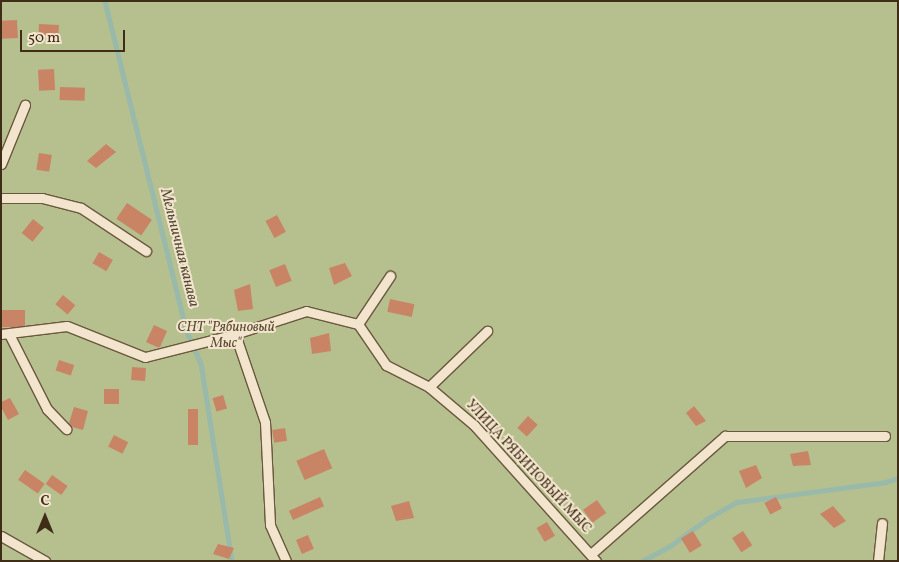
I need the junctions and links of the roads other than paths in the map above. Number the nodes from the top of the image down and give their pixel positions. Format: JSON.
{"nodes":[{"id":1,"x":25,"y":105,"type":"dead end"},
{"id":2,"x":1,"y":164,"type":"edge"},
{"id":3,"x":1,"y":198,"type":"edge"},
{"id":4,"x":146,"y":251,"type":"dead end"},
{"id":5,"x":390,"y":276,"type":"dead end"},
{"id":6,"x":358,"y":324,"type":"junction"},
{"id":7,"x":487,"y":331,"type":"dead end"},
{"id":8,"x":5,"y":334,"type":"edge"},
{"id":9,"x":235,"y":334,"type":"junction"},
{"id":10,"x":430,"y":387,"type":"junction"},
{"id":11,"x":66,"y":429,"type":"dead end"},
{"id":12,"x":885,"y":436,"type":"dead end"},
{"id":13,"x":882,"y":523,"type":"dead end"},
{"id":14,"x":1,"y":536,"type":"edge"},
{"id":15,"x":594,"y":557,"type":"edge"},
{"id":16,"x":45,"y":561,"type":"edge"},
{"id":17,"x":286,"y":561,"type":"edge"},
{"id":18,"x":878,"y":561,"type":"edge"}],
"edges":[{"from":1,"to":2,"type":"lane"},
{"from":3,"to":4,"type":"lane"},
{"from":5,"to":6,"type":"lane"},
{"from":6,"to":9,"type":"lane"},
{"from":6,"to":10,"type":"lane","name":"УЛИЦА РЯБИНОВЫЙ МЫС"},
{"from":7,"to":10,"type":"lane"},
{"from":8,"to":9,"type":"lane"},
{"from":8,"to":11,"type":"lane"},
{"from":9,"to":17,"type":"lane"},
{"from":10,"to":15,"type":"lane","name":"УЛИЦА РЯБИНОВЫЙ МЫС"},
{"from":12,"to":15,"type":"lane"},
{"from":13,"to":18,"type":"lane"},
{"from":14,"to":16,"type":"lane"}]}
